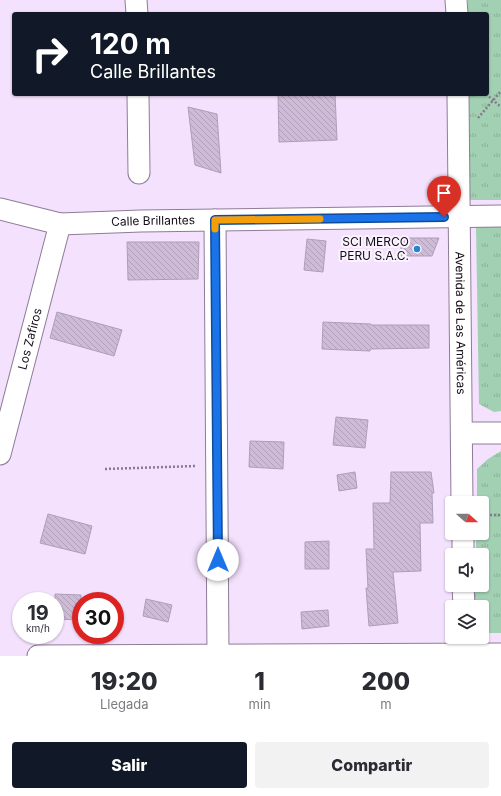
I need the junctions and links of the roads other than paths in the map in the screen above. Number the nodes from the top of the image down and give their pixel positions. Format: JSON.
{"nodes":[{"id":1,"x":136,"y":0,"type":"edge"},
{"id":2,"x":456,"y":0,"type":"edge"},
{"id":3,"x":137,"y":12,"type":"edge"},
{"id":4,"x":457,"y":12,"type":"edge"},
{"id":5,"x":138,"y":96,"type":"edge"},
{"id":6,"x":458,"y":96,"type":"edge"},
{"id":7,"x":139,"y":173,"type":"dead end"},
{"id":8,"x":0,"y":208,"type":"edge"},
{"id":9,"x":501,"y":216,"type":"edge"},
{"id":10,"x":459,"y":217,"type":"junction"},
{"id":11,"x":215,"y":220,"type":"junction"},
{"id":12,"x":60,"y":224,"type":"junction"},
{"id":13,"x":501,"y":432,"type":"edge"},
{"id":14,"x":462,"y":433,"type":"junction"},
{"id":15,"x":0,"y":454,"type":"edge"},
{"id":16,"x":462,"y":496,"type":"edge"},
{"id":17,"x":464,"y":649,"type":"edge"},
{"id":18,"x":501,"y":654,"type":"edge"},
{"id":19,"x":38,"y":656,"type":"edge"},
{"id":20,"x":218,"y":656,"type":"edge"}],
"edges":[{"from":1,"to":3,"type":"street"},
{"from":2,"to":4,"type":"street"},
{"from":5,"to":7,"type":"street"},
{"from":6,"to":10,"type":"street","name":"Avenida de Las Américas"},
{"from":8,"to":12,"type":"street","name":"Calle Brillantes"},
{"from":9,"to":10,"type":"street","name":"Calle Brillantes"},
{"from":10,"to":11,"type":"street","name":"Calle Brillantes"},
{"from":10,"to":14,"type":"street","name":"Avenida de Las Américas"},
{"from":11,"to":12,"type":"street","name":"Calle Brillantes"},
{"from":11,"to":20,"type":"street"},
{"from":12,"to":15,"type":"street","name":"Los Zafiros"},
{"from":13,"to":14,"type":"street"},
{"from":14,"to":16,"type":"street","name":"Avenida de Las Américas"},
{"from":17,"to":18,"type":"street"},
{"from":17,"to":20,"type":"street"},
{"from":19,"to":20,"type":"street"}]}
